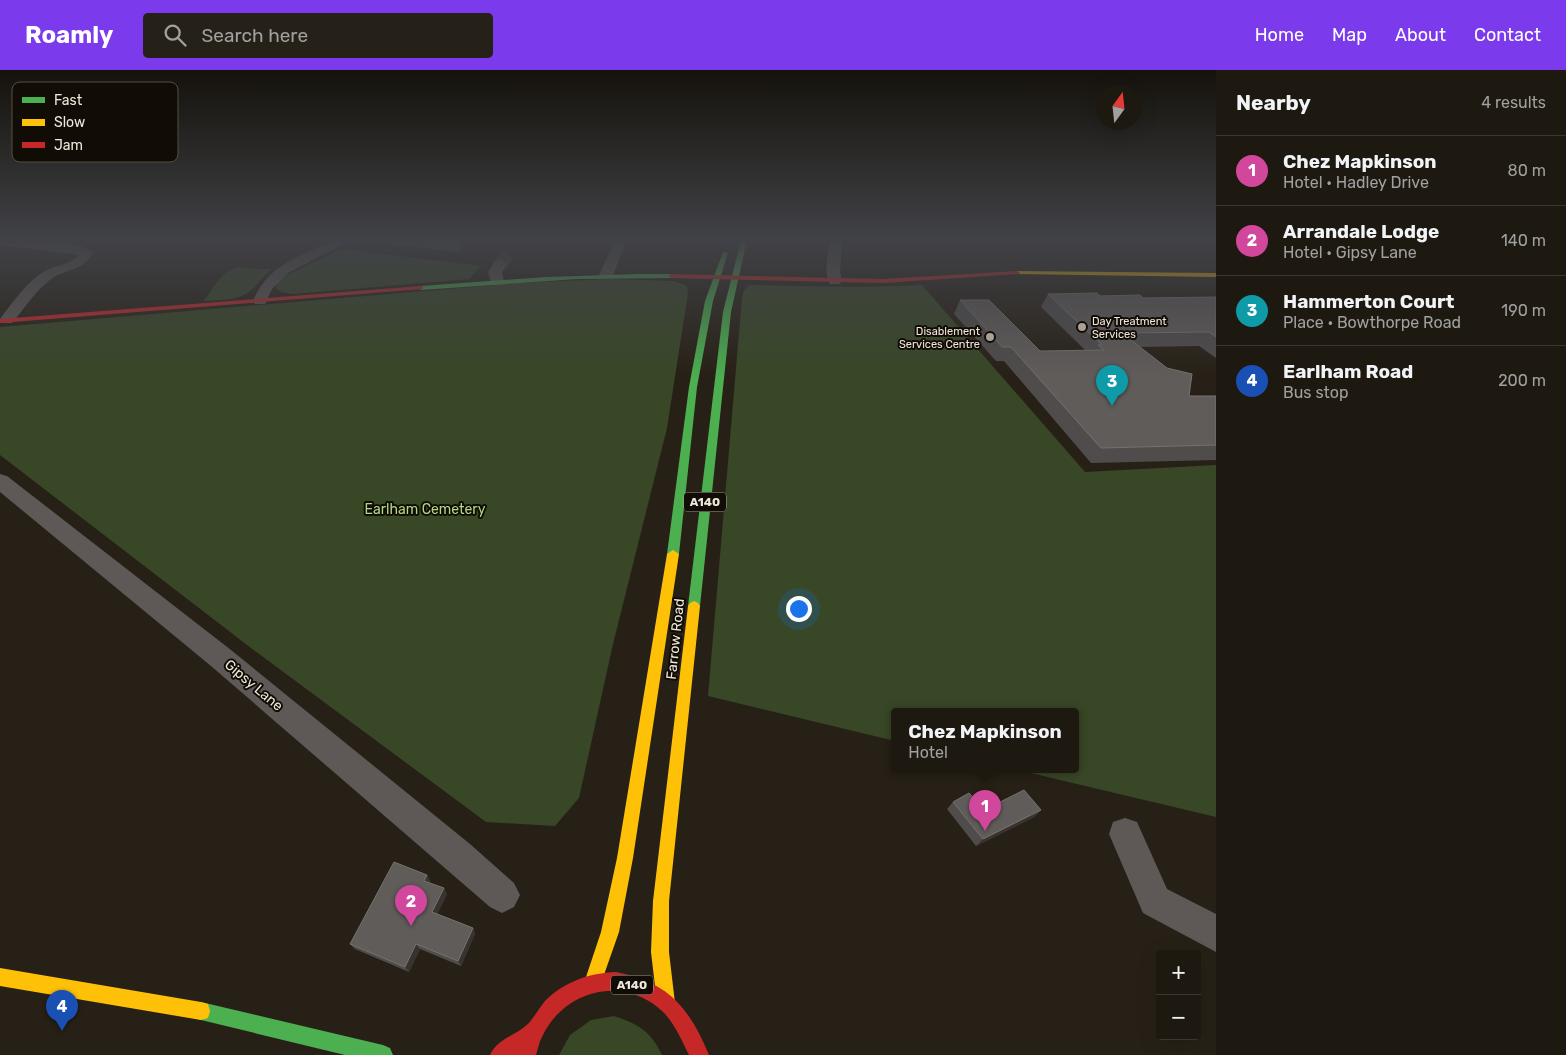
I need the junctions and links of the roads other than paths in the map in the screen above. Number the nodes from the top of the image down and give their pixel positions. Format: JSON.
{"nodes":[{"id":1,"x":37,"y":286,"type":"edge"},
{"id":2,"x":266,"y":286,"type":"edge"},
{"id":3,"x":448,"y":286,"type":"edge"},
{"id":4,"x":714,"y":286,"type":"edge"},
{"id":5,"x":733,"y":286,"type":"edge"},
{"id":6,"x":260,"y":301,"type":"junction"},
{"id":7,"x":3,"y":320,"type":"edge"},
{"id":8,"x":0,"y":481,"type":"edge"},
{"id":9,"x":1125,"y":834,"type":"dead end"},
{"id":10,"x":502,"y":896,"type":"dead end"},
{"id":11,"x":1216,"y":934,"type":"edge"},
{"id":12,"x":0,"y":977,"type":"edge"},
{"id":13,"x":593,"y":983,"type":"junction"},
{"id":14,"x":666,"y":1003,"type":"junction"},
{"id":15,"x":535,"y":1030,"type":"junction"},
{"id":16,"x":382,"y":1054,"type":"edge"},
{"id":17,"x":399,"y":1055,"type":"edge"},
{"id":18,"x":500,"y":1055,"type":"edge"},
{"id":19,"x":526,"y":1055,"type":"edge"},
{"id":20,"x":699,"y":1055,"type":"edge"}],
"edges":[{"from":1,"to":7,"type":"street"},
{"from":2,"to":6,"type":"street"},
{"from":3,"to":6,"type":"main road"},
{"from":4,"to":13,"type":"main road","name":"Farrow Road","number":"A140"},
{"from":5,"to":14,"type":"main road","name":"Farrow Road","number":"A140"},
{"from":6,"to":7,"type":"main road"},
{"from":8,"to":10,"type":"street","name":"Gipsy Lane"},
{"from":9,"to":11,"type":"street"},
{"from":12,"to":16,"type":"main road"},
{"from":13,"to":14,"type":"main road","number":"A140"},
{"from":13,"to":15,"type":"main road","number":"A140"},
{"from":14,"to":20,"type":"main road","number":"A140"},
{"from":15,"to":18,"type":"main road"},
{"from":15,"to":19,"type":"main road","number":"A140"},
{"from":16,"to":17,"type":"main road"}]}
